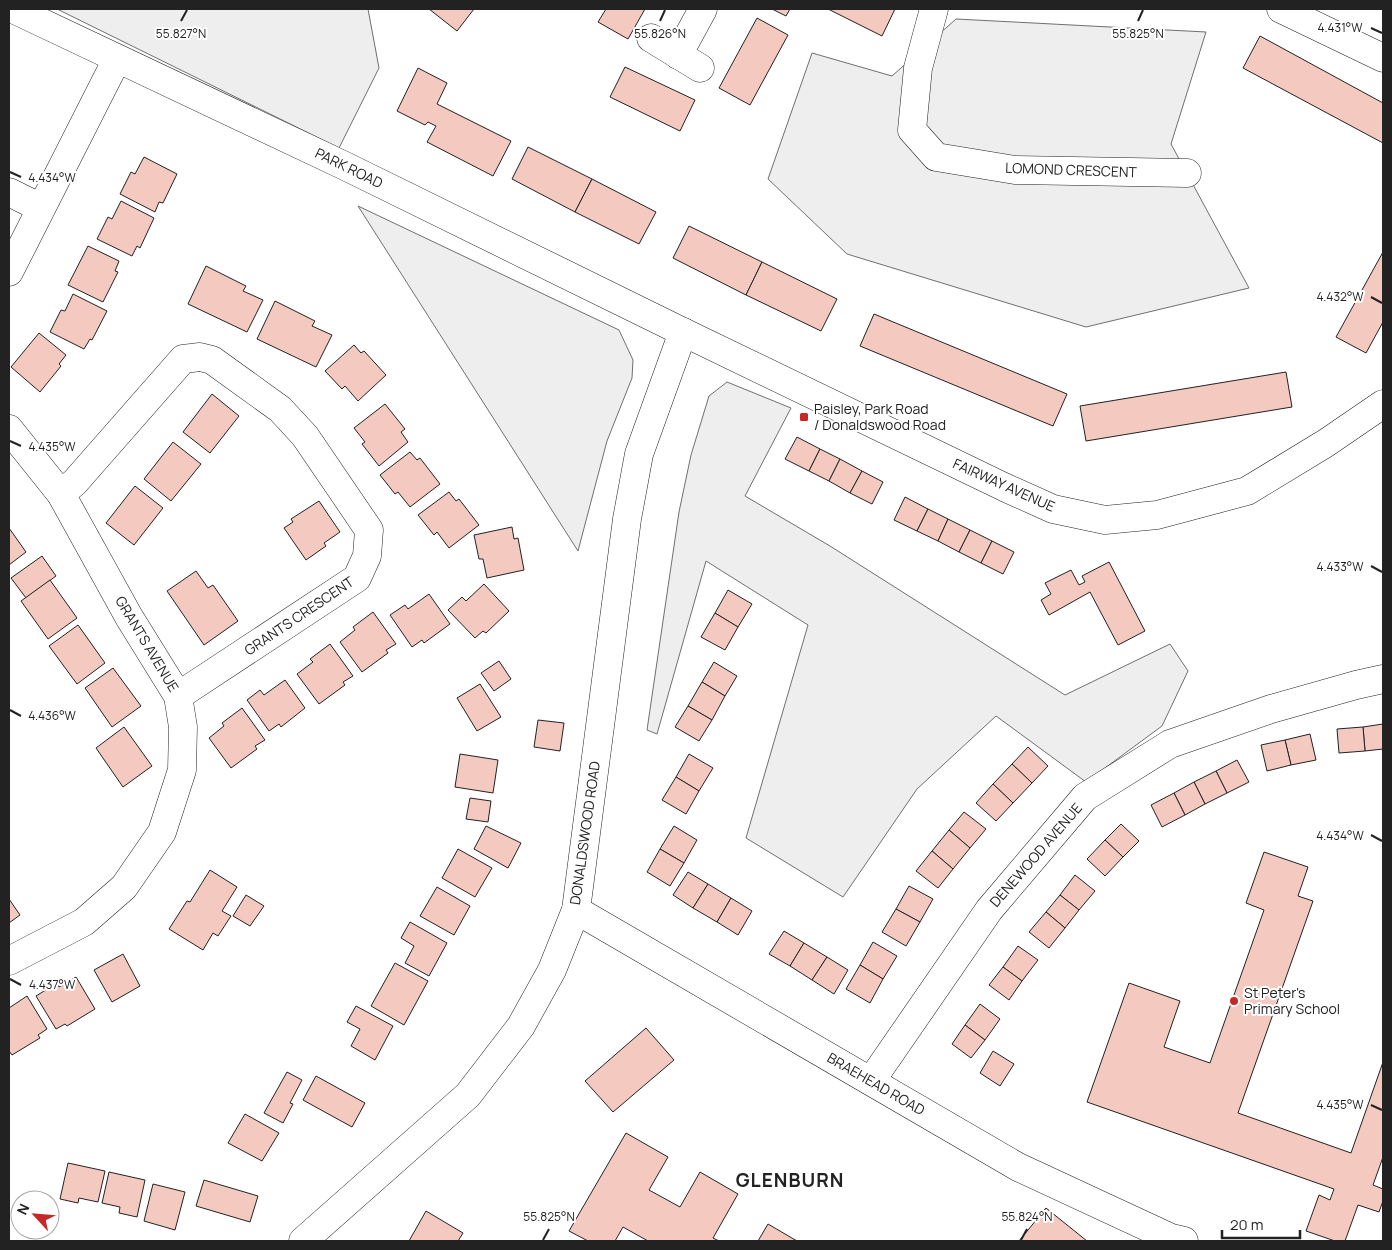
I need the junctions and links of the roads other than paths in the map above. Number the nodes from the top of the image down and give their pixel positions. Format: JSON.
{"nodes":[{"id":1,"x":12,"y":9,"type":"edge"},
{"id":2,"x":703,"y":9,"type":"edge"},
{"id":3,"x":934,"y":9,"type":"edge"},
{"id":4,"x":1281,"y":9,"type":"edge"},
{"id":5,"x":651,"y":38,"type":"dead end"},
{"id":6,"x":1383,"y":58,"type":"edge"},
{"id":7,"x":117,"y":59,"type":"junction"},
{"id":8,"x":1187,"y":173,"type":"dead end"},
{"id":9,"x":9,"y":192,"type":"edge"},
{"id":10,"x":41,"y":208,"type":"junction"},
{"id":11,"x":9,"y":272,"type":"edge"},
{"id":12,"x":683,"y":332,"type":"junction"},
{"id":13,"x":1383,"y":404,"type":"edge"},
{"id":14,"x":9,"y":429,"type":"edge"},
{"id":15,"x":61,"y":494,"type":"junction"},
{"id":16,"x":1383,"y":679,"type":"edge"},
{"id":17,"x":178,"y":696,"type":"junction"},
{"id":18,"x":576,"y":910,"type":"junction"},
{"id":19,"x":9,"y":961,"type":"edge"},
{"id":20,"x":871,"y":1081,"type":"junction"},
{"id":21,"x":303,"y":1241,"type":"edge"},
{"id":22,"x":1184,"y":1241,"type":"edge"}],
"edges":[{"from":1,"to":7,"type":"street","name":"PARK ROAD"},
{"from":2,"to":5,"type":"street"},
{"from":3,"to":8,"type":"street","name":"LOMOND CRESCENT"},
{"from":4,"to":6,"type":"street"},
{"from":7,"to":10,"type":"street"},
{"from":7,"to":12,"type":"street","name":"PARK ROAD"},
{"from":9,"to":10,"type":"street"},
{"from":10,"to":11,"type":"street"},
{"from":12,"to":13,"type":"street","name":"FAIRWAY AVENUE"},
{"from":12,"to":18,"type":"street","name":"DONALDSWOOD ROAD"},
{"from":14,"to":15,"type":"street","name":"GRANTS AVENUE"},
{"from":15,"to":17,"type":"street","name":"GRANTS AVENUE"},
{"from":15,"to":17,"type":"street","name":"GRANTS CRESCENT"},
{"from":16,"to":20,"type":"street","name":"DENEWOOD AVENUE"},
{"from":17,"to":19,"type":"street","name":"GRANTS AVENUE"},
{"from":18,"to":20,"type":"street","name":"BRAEHEAD ROAD"},
{"from":18,"to":21,"type":"street","name":"DONALDSWOOD ROAD"},
{"from":20,"to":22,"type":"street","name":"BRAEHEAD ROAD"}]}
